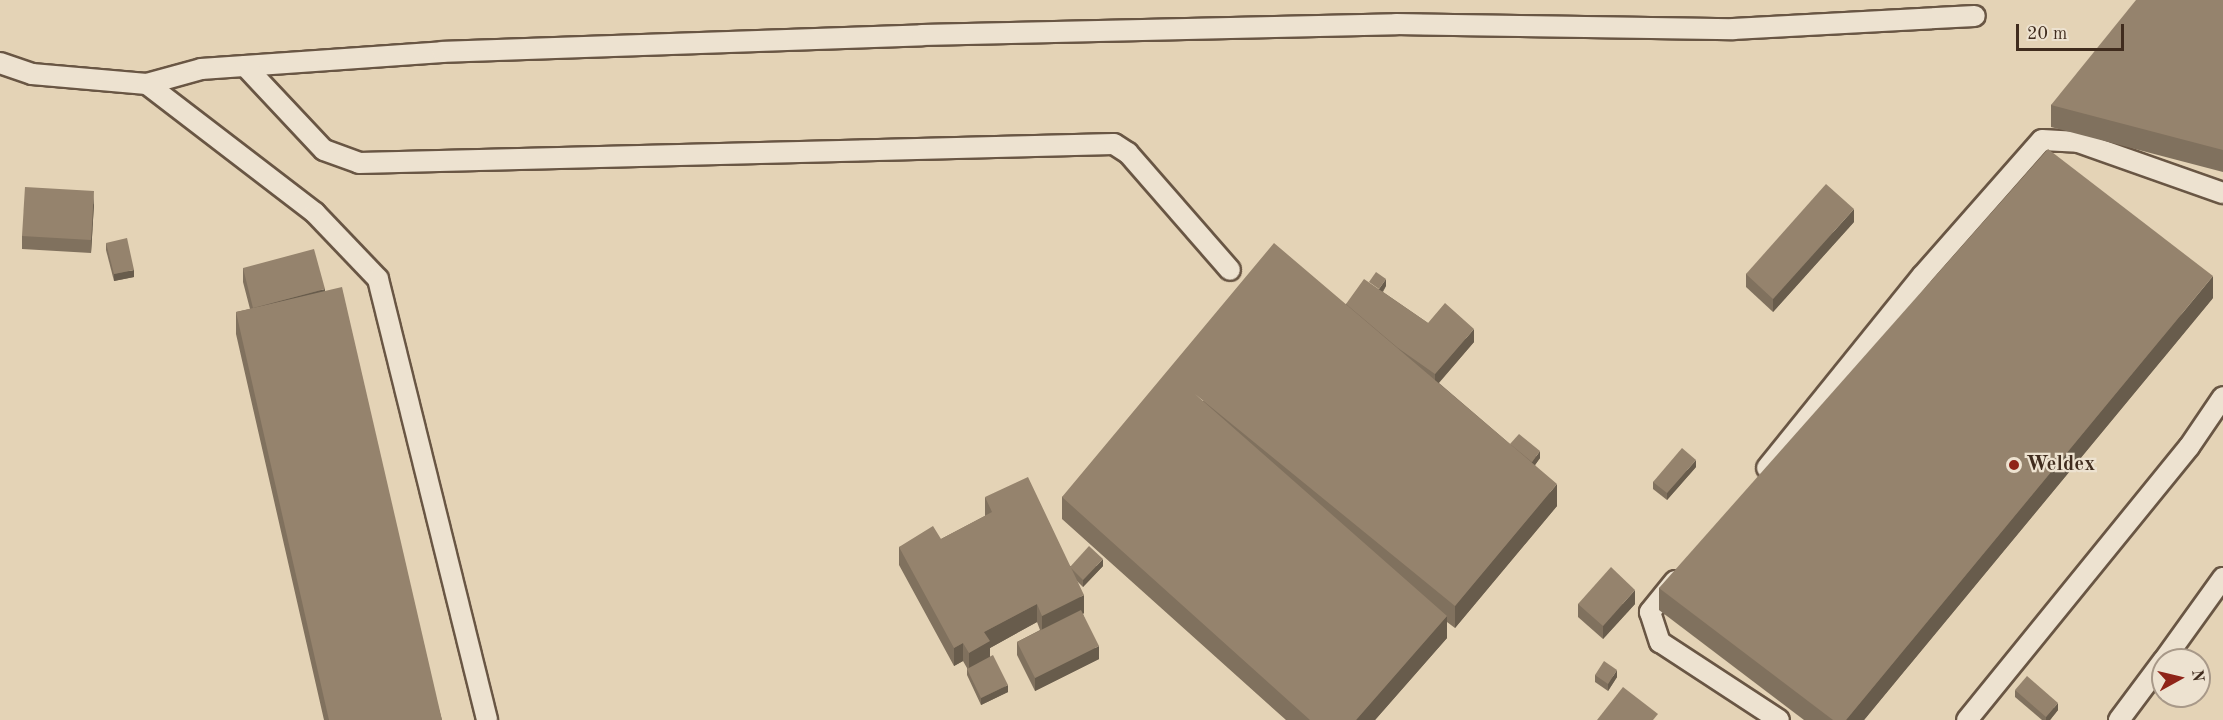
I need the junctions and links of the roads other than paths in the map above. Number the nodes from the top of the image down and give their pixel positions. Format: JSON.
{"nodes":[{"id":1,"x":1975,"y":16,"type":"dead end"},
{"id":2,"x":0,"y":63,"type":"edge"},
{"id":3,"x":245,"y":66,"type":"junction"},
{"id":4,"x":147,"y":84,"type":"junction"},
{"id":5,"x":2223,"y":193,"type":"edge"},
{"id":6,"x":1230,"y":270,"type":"dead end"},
{"id":7,"x":2223,"y":397,"type":"edge"},
{"id":8,"x":1753,"y":485,"type":"edge"},
{"id":9,"x":1687,"y":567,"type":"edge"},
{"id":10,"x":2223,"y":578,"type":"edge"},
{"id":11,"x":2173,"y":648,"type":"edge"},
{"id":12,"x":2151,"y":678,"type":"edge"},
{"id":13,"x":488,"y":720,"type":"edge"},
{"id":14,"x":1779,"y":720,"type":"edge"},
{"id":15,"x":1967,"y":720,"type":"edge"},
{"id":16,"x":2119,"y":720,"type":"edge"}],
"edges":[{"from":1,"to":3,"type":"lane"},
{"from":2,"to":4,"type":"lane"},
{"from":3,"to":4,"type":"lane"},
{"from":3,"to":6,"type":"lane"},
{"from":4,"to":13,"type":"lane"},
{"from":5,"to":8,"type":"lane"},
{"from":7,"to":15,"type":"lane"},
{"from":9,"to":14,"type":"lane"},
{"from":10,"to":11,"type":"lane"},
{"from":12,"to":16,"type":"lane"}]}
